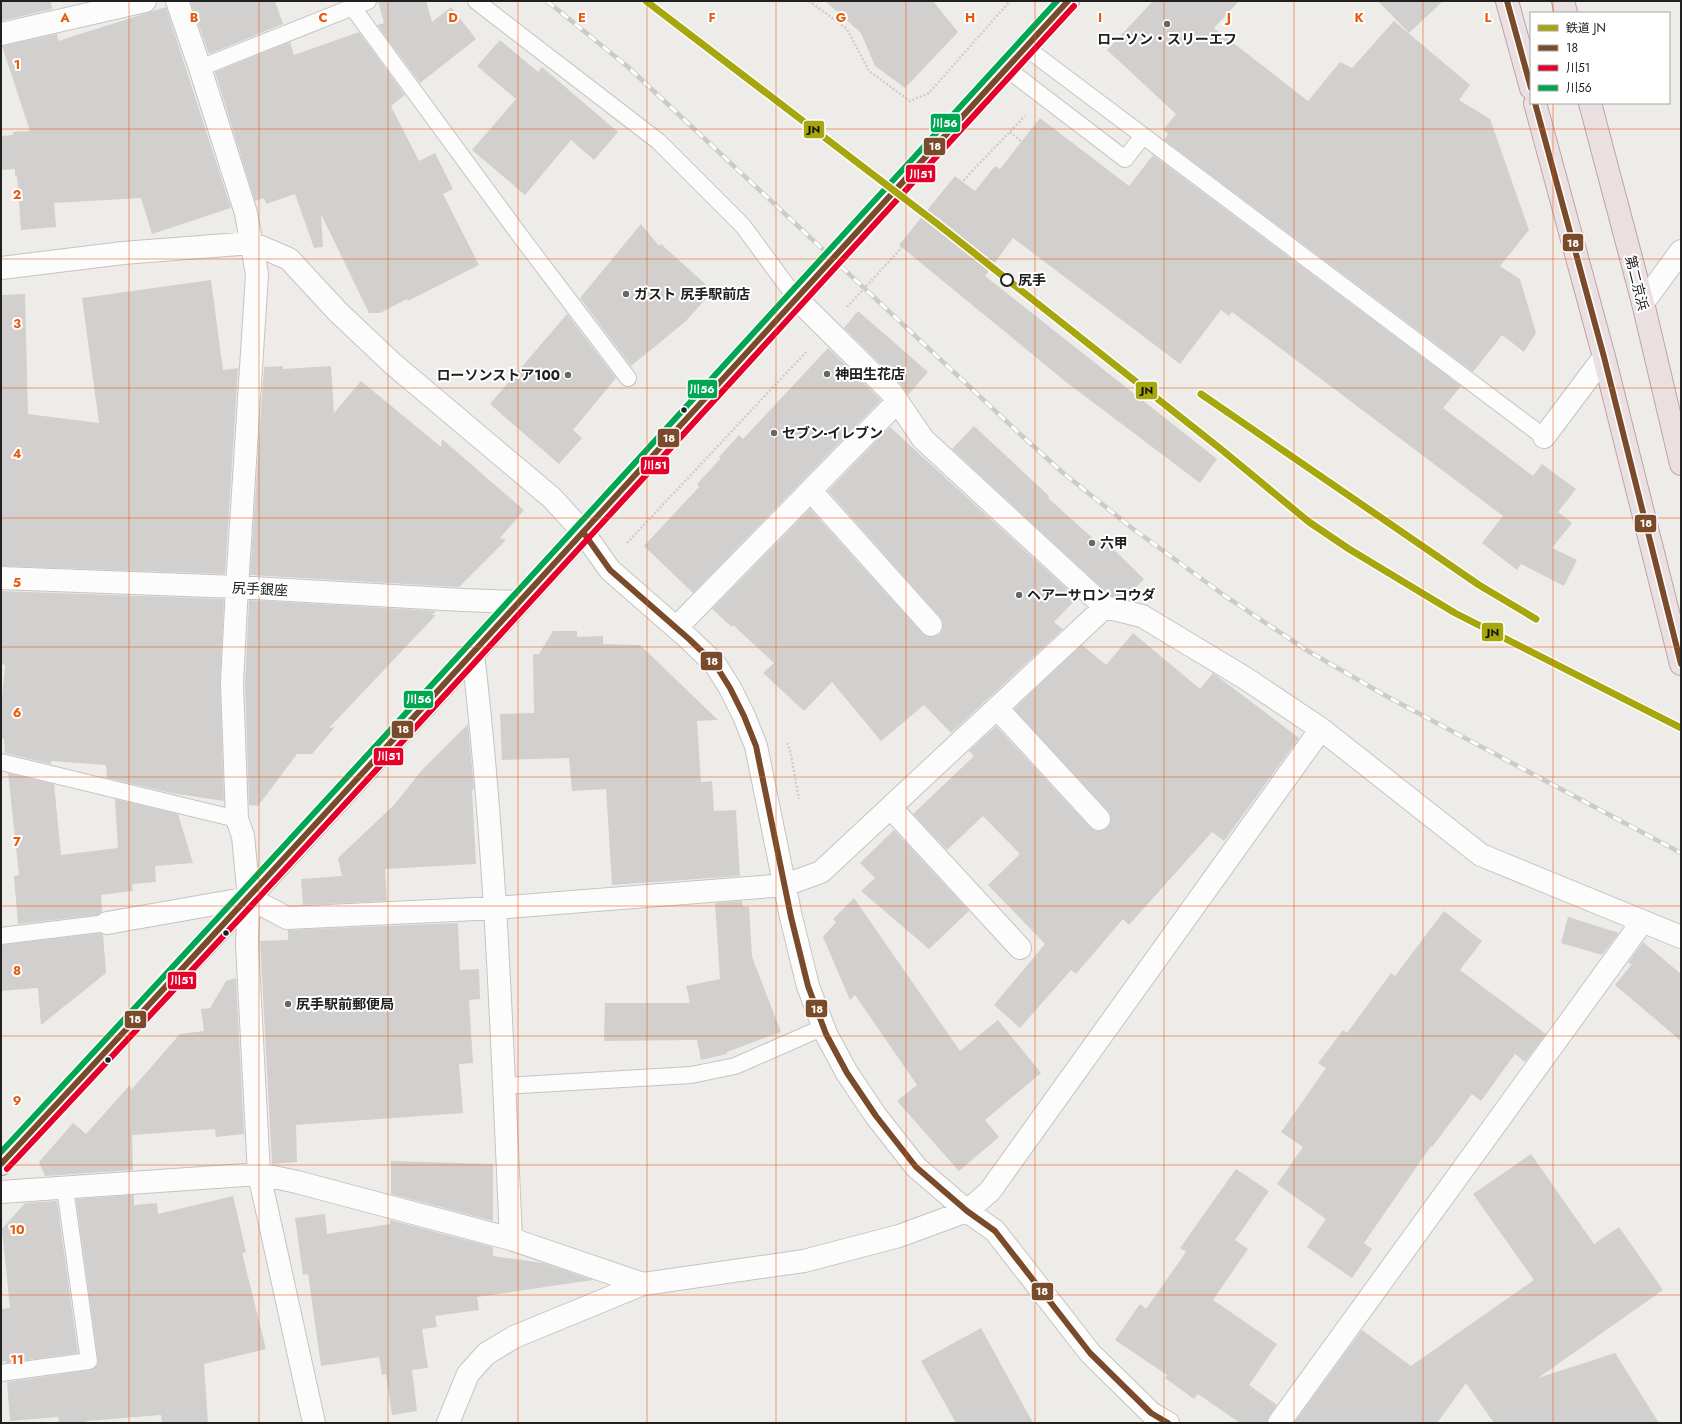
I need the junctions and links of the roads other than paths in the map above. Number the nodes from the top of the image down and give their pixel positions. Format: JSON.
{"nodes":[{"id":1,"x":145,"y":1,"type":"edge"},
{"id":2,"x":177,"y":1,"type":"edge"},
{"id":3,"x":368,"y":1,"type":"edge"},
{"id":4,"x":476,"y":1,"type":"edge"},
{"id":5,"x":1068,"y":1,"type":"edge"},
{"id":6,"x":1507,"y":1,"type":"edge"},
{"id":7,"x":1563,"y":1,"type":"edge"},
{"id":8,"x":353,"y":8,"type":"junction"},
{"id":9,"x":1566,"y":12,"type":"edge"},
{"id":10,"x":1,"y":34,"type":"edge"},
{"id":11,"x":1025,"y":48,"type":"junction"},
{"id":12,"x":200,"y":68,"type":"junction"},
{"id":13,"x":1006,"y":68,"type":"junction"},
{"id":14,"x":1530,"y":84,"type":"edge"},
{"id":15,"x":1535,"y":104,"type":"edge"},
{"id":16,"x":1590,"y":104,"type":"edge"},
{"id":17,"x":1143,"y":136,"type":"junction"},
{"id":18,"x":252,"y":243,"type":"junction"},
{"id":19,"x":1681,"y":251,"type":"edge"},
{"id":20,"x":1,"y":268,"type":"edge"},
{"id":21,"x":796,"y":298,"type":"junction"},
{"id":22,"x":1643,"y":303,"type":"junction"},
{"id":23,"x":1604,"y":357,"type":"junction"},
{"id":24,"x":628,"y":378,"type":"dead end"},
{"id":25,"x":897,"y":402,"type":"junction"},
{"id":26,"x":1544,"y":437,"type":"joint"},
{"id":27,"x":1681,"y":464,"type":"edge"},
{"id":28,"x":811,"y":491,"type":"junction"},
{"id":29,"x":583,"y":532,"type":"junction"},
{"id":30,"x":1,"y":578,"type":"edge"},
{"id":31,"x":236,"y":587,"type":"junction"},
{"id":32,"x":520,"y":602,"type":"junction"},
{"id":33,"x":1105,"y":607,"type":"junction"},
{"id":34,"x":931,"y":625,"type":"dead end"},
{"id":35,"x":676,"y":628,"type":"junction"},
{"id":36,"x":473,"y":654,"type":"junction"},
{"id":37,"x":1681,"y":664,"type":"edge"},
{"id":38,"x":997,"y":708,"type":"junction"},
{"id":39,"x":1321,"y":729,"type":"junction"},
{"id":40,"x":1,"y":762,"type":"edge"},
{"id":41,"x":890,"y":808,"type":"junction"},
{"id":42,"x":237,"y":819,"type":"junction"},
{"id":43,"x":1100,"y":819,"type":"dead end"},
{"id":44,"x":785,"y":885,"type":"junction"},
{"id":45,"x":249,"y":898,"type":"junction"},
{"id":46,"x":496,"y":908,"type":"junction"},
{"id":47,"x":1642,"y":922,"type":"junction"},
{"id":48,"x":107,"y":923,"type":"joint"},
{"id":49,"x":1,"y":936,"type":"edge"},
{"id":50,"x":1681,"y":937,"type":"edge"},
{"id":51,"x":1020,"y":948,"type":"dead end"},
{"id":52,"x":824,"y":1027,"type":"junction"},
{"id":53,"x":504,"y":1086,"type":"junction"},
{"id":54,"x":1,"y":1164,"type":"edge"},
{"id":55,"x":259,"y":1174,"type":"junction"},
{"id":56,"x":65,"y":1188,"type":"junction"},
{"id":57,"x":1,"y":1192,"type":"edge"},
{"id":58,"x":966,"y":1211,"type":"junction"},
{"id":59,"x":511,"y":1239,"type":"junction"},
{"id":60,"x":644,"y":1284,"type":"junction"},
{"id":61,"x":1,"y":1373,"type":"edge"},
{"id":62,"x":314,"y":1423,"type":"edge"},
{"id":63,"x":448,"y":1423,"type":"edge"},
{"id":64,"x":1168,"y":1423,"type":"edge"},
{"id":65,"x":1279,"y":1423,"type":"edge"}],
"edges":[{"from":1,"to":10,"type":"street"},
{"from":2,"to":12,"type":"street"},
{"from":3,"to":8,"type":"lane"},
{"from":4,"to":21,"type":"lane"},
{"from":5,"to":11,"type":"main road"},
{"from":6,"to":14,"type":"highway"},
{"from":7,"to":9,"type":"highway"},
{"from":8,"to":12,"type":"lane"},
{"from":8,"to":24,"type":"lane"},
{"from":11,"to":13,"type":"main road"},
{"from":11,"to":17,"type":"lane"},
{"from":12,"to":18,"type":"street"},
{"from":13,"to":17,"type":"lane"},
{"from":13,"to":21,"type":"main road"},
{"from":15,"to":23,"type":"highway"},
{"from":16,"to":22,"type":"highway","name":"第二京浜"},
{"from":17,"to":26,"type":"lane"},
{"from":18,"to":20,"type":"street"},
{"from":18,"to":29,"type":"street"},
{"from":18,"to":31,"type":"street"},
{"from":19,"to":22,"type":"street"},
{"from":21,"to":25,"type":"street"},
{"from":21,"to":29,"type":"main road"},
{"from":22,"to":27,"type":"highway","name":"第二京浜"},
{"from":23,"to":26,"type":"street"},
{"from":23,"to":37,"type":"highway"},
{"from":25,"to":28,"type":"street"},
{"from":25,"to":33,"type":"street"},
{"from":28,"to":34,"type":"street"},
{"from":28,"to":35,"type":"street"},
{"from":29,"to":32,"type":"main road"},
{"from":29,"to":35,"type":"street"},
{"from":30,"to":31,"type":"street","name":"尻手銀座"},
{"from":31,"to":32,"type":"street","name":"尻手銀座"},
{"from":31,"to":42,"type":"street"},
{"from":32,"to":36,"type":"main road"},
{"from":33,"to":38,"type":"street"},
{"from":33,"to":39,"type":"street"},
{"from":35,"to":44,"type":"street"},
{"from":36,"to":45,"type":"main road"},
{"from":36,"to":46,"type":"street"},
{"from":38,"to":41,"type":"street"},
{"from":38,"to":43,"type":"street"},
{"from":39,"to":47,"type":"street"},
{"from":39,"to":58,"type":"street"},
{"from":40,"to":42,"type":"lane"},
{"from":41,"to":44,"type":"street"},
{"from":41,"to":51,"type":"street"},
{"from":42,"to":45,"type":"street"},
{"from":44,"to":46,"type":"street"},
{"from":44,"to":52,"type":"street"},
{"from":45,"to":46,"type":"street"},
{"from":45,"to":48,"type":"street"},
{"from":45,"to":54,"type":"main road"},
{"from":45,"to":55,"type":"street"},
{"from":46,"to":53,"type":"street"},
{"from":47,"to":50,"type":"street"},
{"from":47,"to":65,"type":"street"},
{"from":48,"to":49,"type":"lane"},
{"from":52,"to":53,"type":"lane"},
{"from":52,"to":58,"type":"street"},
{"from":53,"to":59,"type":"street"},
{"from":55,"to":56,"type":"street"},
{"from":55,"to":59,"type":"street"},
{"from":55,"to":62,"type":"street"},
{"from":56,"to":57,"type":"street"},
{"from":56,"to":61,"type":"lane"},
{"from":58,"to":60,"type":"street"},
{"from":58,"to":64,"type":"street"},
{"from":59,"to":60,"type":"street"},
{"from":60,"to":63,"type":"street"}]}
